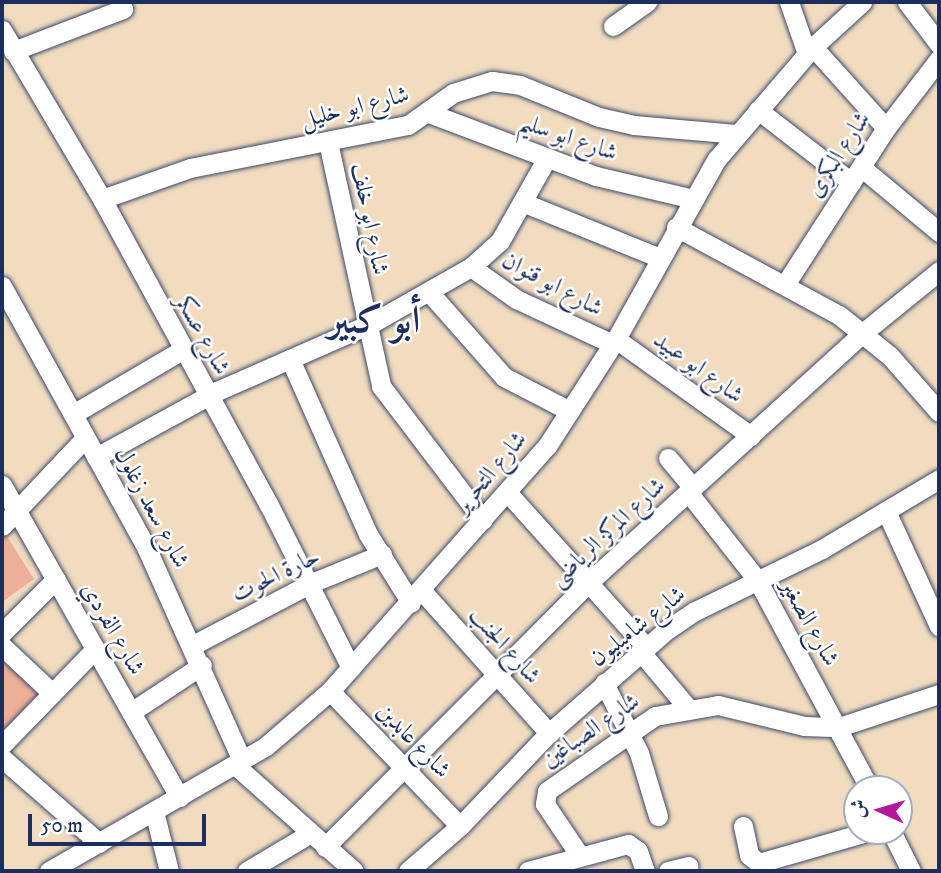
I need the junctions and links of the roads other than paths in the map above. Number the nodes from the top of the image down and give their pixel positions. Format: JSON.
{"nodes":[{"id":1,"x":648,"y":2,"type":"edge"},
{"id":2,"x":789,"y":2,"type":"edge"},
{"id":3,"x":863,"y":2,"type":"edge"},
{"id":4,"x":907,"y":2,"type":"edge"},
{"id":5,"x":123,"y":9,"type":"dead end"},
{"id":6,"x":613,"y":26,"type":"dead end"},
{"id":7,"x":6,"y":40,"type":"edge"},
{"id":8,"x":939,"y":44,"type":"edge"},
{"id":9,"x":810,"y":50,"type":"junction"},
{"id":10,"x":939,"y":59,"type":"edge"},
{"id":11,"x":758,"y":110,"type":"junction"},
{"id":12,"x":429,"y":113,"type":"junction"},
{"id":13,"x":886,"y":128,"type":"junction"},
{"id":14,"x":736,"y":134,"type":"junction"},
{"id":15,"x":328,"y":142,"type":"junction"},
{"id":16,"x":547,"y":158,"type":"junction"},
{"id":17,"x":856,"y":175,"type":"junction"},
{"id":18,"x":102,"y":199,"type":"junction"},
{"id":19,"x":693,"y":199,"type":"junction"},
{"id":20,"x":522,"y":202,"type":"junction"},
{"id":21,"x":677,"y":228,"type":"junction"},
{"id":22,"x":939,"y":232,"type":"edge"},
{"id":23,"x":660,"y":258,"type":"junction"},
{"id":24,"x":471,"y":267,"type":"junction"},
{"id":25,"x":939,"y":271,"type":"edge"},
{"id":26,"x":786,"y":283,"type":"junction"},
{"id":27,"x":430,"y":293,"type":"junction"},
{"id":28,"x":5,"y":298,"type":"edge"},
{"id":29,"x":365,"y":327,"type":"junction"},
{"id":30,"x":864,"y":332,"type":"junction"},
{"id":31,"x":614,"y":341,"type":"junction"},
{"id":32,"x":182,"y":350,"type":"junction"},
{"id":33,"x":290,"y":359,"type":"junction"},
{"id":34,"x":207,"y":396,"type":"junction"},
{"id":35,"x":570,"y":411,"type":"junction"},
{"id":36,"x":939,"y":412,"type":"edge"},
{"id":37,"x":73,"y":414,"type":"junction"},
{"id":38,"x":751,"y":436,"type":"junction"},
{"id":39,"x":85,"y":438,"type":"junction"},
{"id":40,"x":96,"y":457,"type":"junction"},
{"id":41,"x":668,"y":458,"type":"dead end"},
{"id":42,"x":939,"y":479,"type":"edge"},
{"id":43,"x":2,"y":485,"type":"edge"},
{"id":44,"x":691,"y":490,"type":"junction"},
{"id":45,"x":507,"y":492,"type":"junction"},
{"id":46,"x":17,"y":511,"type":"junction"},
{"id":47,"x":886,"y":511,"type":"junction"},
{"id":48,"x":483,"y":520,"type":"junction"},
{"id":49,"x":2,"y":526,"type":"edge"},
{"id":50,"x":382,"y":554,"type":"junction"},
{"id":51,"x":55,"y":579,"type":"junction"},
{"id":52,"x":758,"y":581,"type":"junction"},
{"id":53,"x":588,"y":583,"type":"junction"},
{"id":54,"x":309,"y":584,"type":"junction"},
{"id":55,"x":416,"y":597,"type":"junction"},
{"id":56,"x":939,"y":626,"type":"edge"},
{"id":57,"x":2,"y":635,"type":"edge"},
{"id":58,"x":193,"y":645,"type":"junction"},
{"id":59,"x":94,"y":649,"type":"junction"},
{"id":60,"x":642,"y":649,"type":"junction"},
{"id":61,"x":202,"y":666,"type":"junction"},
{"id":62,"x":351,"y":668,"type":"junction"},
{"id":63,"x":497,"y":674,"type":"junction"},
{"id":64,"x":604,"y":683,"type":"junction"},
{"id":65,"x":330,"y":691,"type":"junction"},
{"id":66,"x":52,"y":693,"type":"junction"},
{"id":67,"x":939,"y":694,"type":"edge"},
{"id":68,"x":687,"y":707,"type":"junction"},
{"id":69,"x":131,"y":712,"type":"junction"},
{"id":70,"x":839,"y":727,"type":"junction"},
{"id":71,"x":630,"y":732,"type":"junction"},
{"id":72,"x":549,"y":733,"type":"junction"},
{"id":73,"x":2,"y":745,"type":"edge"},
{"id":74,"x":2,"y":758,"type":"edge"},
{"id":75,"x":238,"y":763,"type":"junction"},
{"id":76,"x":405,"y":769,"type":"junction"},
{"id":77,"x":863,"y":775,"type":"edge"},
{"id":78,"x":179,"y":797,"type":"junction"},
{"id":79,"x":154,"y":811,"type":"junction"},
{"id":80,"x":658,"y":816,"type":"dead end"},
{"id":81,"x":460,"y":826,"type":"junction"},
{"id":82,"x":743,"y":826,"type":"dead end"},
{"id":83,"x":309,"y":834,"type":"junction"},
{"id":84,"x":843,"y":839,"type":"edge"},
{"id":85,"x":99,"y":843,"type":"junction"},
{"id":86,"x":898,"y":845,"type":"edge"},
{"id":87,"x":325,"y":848,"type":"junction"},
{"id":88,"x":574,"y":862,"type":"edge"},
{"id":89,"x":688,"y":866,"type":"dead end"},
{"id":90,"x":53,"y":870,"type":"edge"},
{"id":91,"x":169,"y":871,"type":"edge"},
{"id":92,"x":247,"y":871,"type":"edge"},
{"id":93,"x":354,"y":871,"type":"edge"},
{"id":94,"x":408,"y":871,"type":"edge"},
{"id":95,"x":528,"y":871,"type":"edge"},
{"id":96,"x":645,"y":871,"type":"edge"},
{"id":97,"x":668,"y":871,"type":"edge"},
{"id":98,"x":911,"y":871,"type":"edge"}],
"edges":[{"from":1,"to":6,"type":"street"},
{"from":2,"to":9,"type":"street"},
{"from":3,"to":9,"type":"street","name":"شارع التحرير"},
{"from":4,"to":8,"type":"street"},
{"from":5,"to":7,"type":"street"},
{"from":7,"to":18,"type":"street","name":"شارع عسكر"},
{"from":9,"to":11,"type":"street","name":"شارع التحرير"},
{"from":9,"to":13,"type":"street"},
{"from":10,"to":13,"type":"street","name":"شارع البكرى"},
{"from":11,"to":14,"type":"street","name":"شارع التحرير"},
{"from":11,"to":17,"type":"street"},
{"from":12,"to":14,"type":"street","name":"شارع ابو خليل"},
{"from":12,"to":15,"type":"street","name":"شارع ابو خليل"},
{"from":12,"to":16,"type":"street","name":"شارع ابو سليم"},
{"from":13,"to":17,"type":"street","name":"شارع البكرى"},
{"from":14,"to":19,"type":"street","name":"شارع التحرير"},
{"from":15,"to":18,"type":"street","name":"شارع ابو خليل"},
{"from":15,"to":29,"type":"street","name":"شارع ابو خلف"},
{"from":16,"to":19,"type":"street","name":"شارع ابو سليم"},
{"from":16,"to":20,"type":"street"},
{"from":17,"to":22,"type":"street"},
{"from":17,"to":26,"type":"street","name":"شارع البكرى"},
{"from":18,"to":32,"type":"street","name":"شارع عسكر"},
{"from":19,"to":21,"type":"street","name":"شارع التحرير"},
{"from":20,"to":23,"type":"street"},
{"from":20,"to":24,"type":"street"},
{"from":21,"to":23,"type":"street","name":"شارع التحرير"},
{"from":21,"to":26,"type":"street"},
{"from":23,"to":31,"type":"street","name":"شارع التحرير"},
{"from":24,"to":27,"type":"street"},
{"from":24,"to":31,"type":"street","name":"شارع ابو قنوان"},
{"from":25,"to":30,"type":"street","name":"شارع المركز الرياضى"},
{"from":26,"to":30,"type":"street"},
{"from":27,"to":29,"type":"street"},
{"from":27,"to":35,"type":"street"},
{"from":28,"to":37,"type":"street","name":"شارع سعد زغلول"},
{"from":29,"to":33,"type":"street"},
{"from":29,"to":48,"type":"street","name":"شارع ابو خلف"},
{"from":30,"to":36,"type":"street"},
{"from":30,"to":38,"type":"street","name":"شارع المركز الرياضى"},
{"from":31,"to":35,"type":"street","name":"شارع التحرير"},
{"from":31,"to":38,"type":"street","name":"شارع ابو عبيد"},
{"from":32,"to":34,"type":"street","name":"شارع عسكر"},
{"from":32,"to":37,"type":"street"},
{"from":33,"to":34,"type":"street"},
{"from":33,"to":50,"type":"street","name":"شارع الجنب"},
{"from":34,"to":40,"type":"street"},
{"from":34,"to":54,"type":"street","name":"شارع عسكر"},
{"from":35,"to":45,"type":"street","name":"شارع التحرير"},
{"from":37,"to":39,"type":"street","name":"شارع سعد زغلول"},
{"from":38,"to":44,"type":"street","name":"شارع المركز الرياضى"},
{"from":39,"to":40,"type":"street","name":"شارع سعد زغلول"},
{"from":39,"to":46,"type":"street"},
{"from":40,"to":58,"type":"street","name":"شارع سعد زغلول"},
{"from":41,"to":44,"type":"street","name":"شارع الصغير"},
{"from":42,"to":47,"type":"street","name":"شارع شامبليون"},
{"from":43,"to":46,"type":"street","name":"شارع الفردي"},
{"from":44,"to":52,"type":"street","name":"شارع الصغير"},
{"from":44,"to":53,"type":"street","name":"شارع المركز الرياضى"},
{"from":45,"to":48,"type":"street","name":"شارع التحرير"},
{"from":45,"to":53,"type":"street"},
{"from":46,"to":49,"type":"street"},
{"from":46,"to":51,"type":"street","name":"شارع الفردي"},
{"from":47,"to":52,"type":"street","name":"شارع شامبليون"},
{"from":47,"to":56,"type":"street"},
{"from":48,"to":55,"type":"street","name":"شارع التحرير"},
{"from":50,"to":54,"type":"street","name":"حارة الحوت"},
{"from":50,"to":55,"type":"street","name":"شارع الجنب"},
{"from":51,"to":57,"type":"street"},
{"from":51,"to":59,"type":"street","name":"شارع الفردي"},
{"from":52,"to":60,"type":"street","name":"شارع شامبليون"},
{"from":52,"to":70,"type":"street","name":"شارع الصغير"},
{"from":53,"to":60,"type":"street"},
{"from":53,"to":63,"type":"street","name":"شارع المركز الرياضى"},
{"from":54,"to":58,"type":"street","name":"حارة الحوت"},
{"from":54,"to":62,"type":"street","name":"شارع عسكر"},
{"from":55,"to":62,"type":"street","name":"شارع التحرير"},
{"from":55,"to":63,"type":"street","name":"شارع الجنب"},
{"from":57,"to":66,"type":"street"},
{"from":58,"to":61,"type":"street","name":"شارع سعد زغلول"},
{"from":59,"to":66,"type":"street"},
{"from":59,"to":69,"type":"street","name":"شارع الفردي"},
{"from":60,"to":64,"type":"street","name":"شارع شامبليون"},
{"from":60,"to":68,"type":"street"},
{"from":61,"to":69,"type":"street"},
{"from":61,"to":75,"type":"street","name":"شارع سعد زغلول"},
{"from":62,"to":65,"type":"street","name":"شارع التحرير"},
{"from":63,"to":72,"type":"street","name":"شارع الجنب"},
{"from":63,"to":76,"type":"street","name":"شارع المركز الرياضى"},
{"from":64,"to":71,"type":"street"},
{"from":64,"to":72,"type":"street","name":"شارع شامبليون"},
{"from":65,"to":75,"type":"street","name":"شارع التحرير"},
{"from":65,"to":76,"type":"street","name":"شارع عابدين"},
{"from":66,"to":73,"type":"street"},
{"from":67,"to":70,"type":"street","name":"شارع الصباغين"},
{"from":68,"to":70,"type":"street","name":"شارع الصباغين"},
{"from":68,"to":71,"type":"street","name":"شارع الصباغين"},
{"from":69,"to":78,"type":"street","name":"شارع الفردي"},
{"from":70,"to":77,"type":"street","name":"شارع الصغير"},
{"from":71,"to":80,"type":"street"},
{"from":71,"to":88,"type":"street","name":"شارع الصباغين"},
{"from":72,"to":81,"type":"street","name":"شارع شامبليون"},
{"from":74,"to":85,"type":"street"},
{"from":75,"to":78,"type":"street","name":"شارع التحرير"},
{"from":75,"to":83,"type":"street"},
{"from":76,"to":81,"type":"street","name":"شارع عابدين"},
{"from":76,"to":87,"type":"street","name":"شارع المركز الرياضى"},
{"from":78,"to":79,"type":"street","name":"شارع التحرير"},
{"from":79,"to":85,"type":"street","name":"شارع التحرير"},
{"from":79,"to":91,"type":"street"},
{"from":81,"to":94,"type":"street","name":"شارع شامبليون"},
{"from":82,"to":84,"type":"street"},
{"from":83,"to":87,"type":"street"},
{"from":83,"to":92,"type":"street"},
{"from":85,"to":90,"type":"street","name":"شارع التحرير"},
{"from":86,"to":98,"type":"street"},
{"from":87,"to":93,"type":"street"},
{"from":88,"to":95,"type":"street"},
{"from":88,"to":96,"type":"street"},
{"from":89,"to":97,"type":"street"}]}
